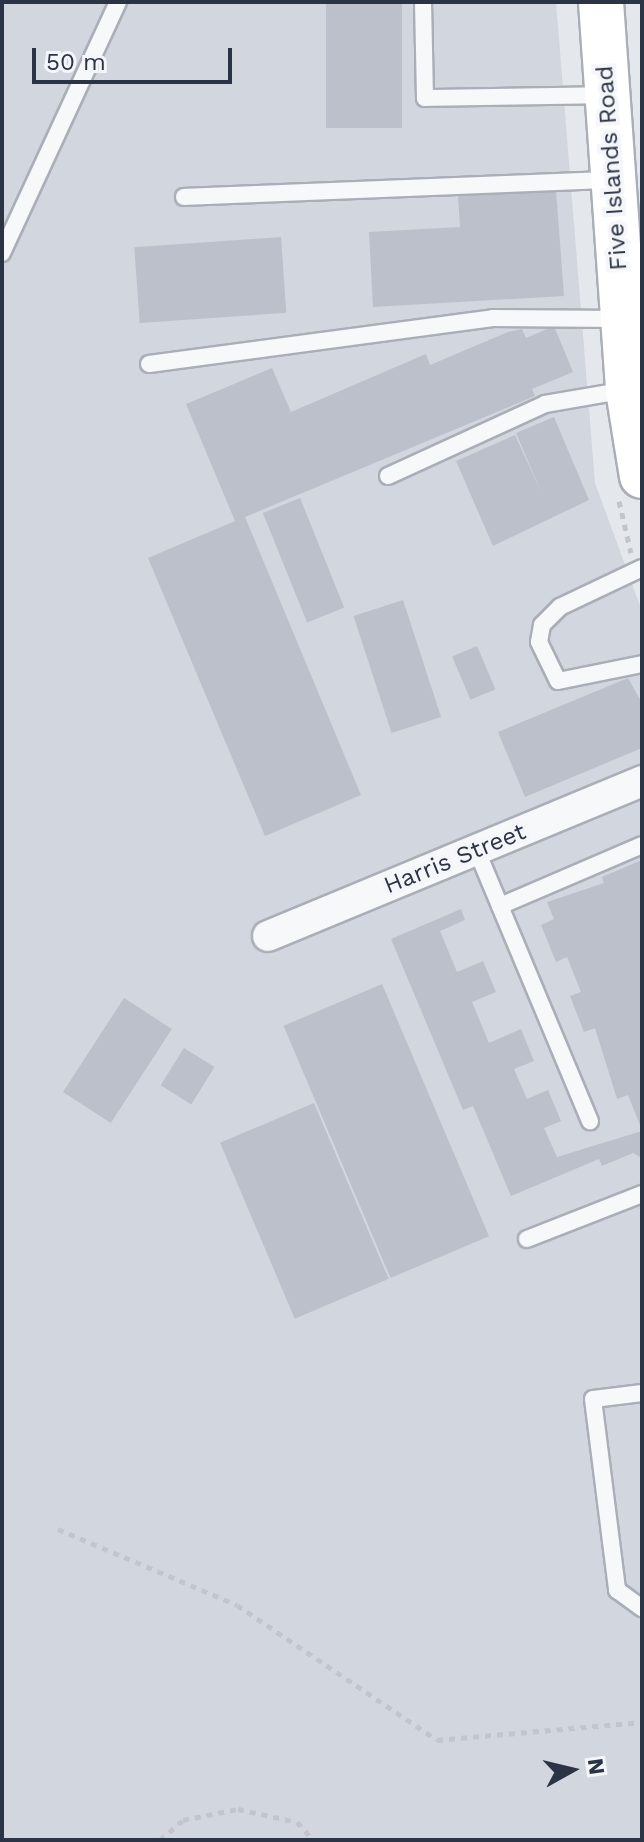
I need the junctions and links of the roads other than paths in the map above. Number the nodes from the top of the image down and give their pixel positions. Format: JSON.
{"nodes":[{"id":1,"x":118,"y":2,"type":"edge"},
{"id":2,"x":423,"y":2,"type":"edge"},
{"id":3,"x":601,"y":2,"type":"edge"},
{"id":4,"x":607,"y":95,"type":"junction"},
{"id":5,"x":612,"y":180,"type":"junction"},
{"id":6,"x":184,"y":197,"type":"dead end"},
{"id":7,"x":2,"y":253,"type":"edge"},
{"id":8,"x":622,"y":319,"type":"junction"},
{"id":9,"x":149,"y":364,"type":"dead end"},
{"id":10,"x":628,"y":390,"type":"junction"},
{"id":11,"x":388,"y":476,"type":"dead end"},
{"id":12,"x":642,"y":476,"type":"edge"},
{"id":13,"x":642,"y":568,"type":"edge"},
{"id":14,"x":642,"y":664,"type":"edge"},
{"id":15,"x":642,"y":781,"type":"edge"},
{"id":16,"x":642,"y":845,"type":"edge"},
{"id":17,"x":477,"y":851,"type":"junction"},
{"id":18,"x":500,"y":906,"type":"junction"},
{"id":19,"x":268,"y":936,"type":"dead end"},
{"id":20,"x":590,"y":1121,"type":"dead end"},
{"id":21,"x":642,"y":1194,"type":"edge"},
{"id":22,"x":527,"y":1239,"type":"dead end"},
{"id":23,"x":642,"y":1393,"type":"edge"},
{"id":24,"x":642,"y":1608,"type":"edge"}],
"edges":[{"from":1,"to":7,"type":"lane"},
{"from":2,"to":4,"type":"lane"},
{"from":3,"to":4,"type":"main road","name":"Five Islands Road"},
{"from":4,"to":5,"type":"main road","name":"Five Islands Road"},
{"from":5,"to":6,"type":"lane"},
{"from":5,"to":8,"type":"main road","name":"Five Islands Road"},
{"from":8,"to":9,"type":"lane"},
{"from":8,"to":10,"type":"main road","name":"Five Islands Road"},
{"from":10,"to":11,"type":"lane"},
{"from":10,"to":12,"type":"main road","name":"Five Islands Road"},
{"from":13,"to":14,"type":"lane"},
{"from":15,"to":17,"type":"street","name":"Harris Street"},
{"from":16,"to":18,"type":"lane"},
{"from":17,"to":18,"type":"lane"},
{"from":17,"to":19,"type":"street","name":"Harris Street"},
{"from":18,"to":20,"type":"lane"},
{"from":21,"to":22,"type":"lane"},
{"from":23,"to":24,"type":"lane"}]}
